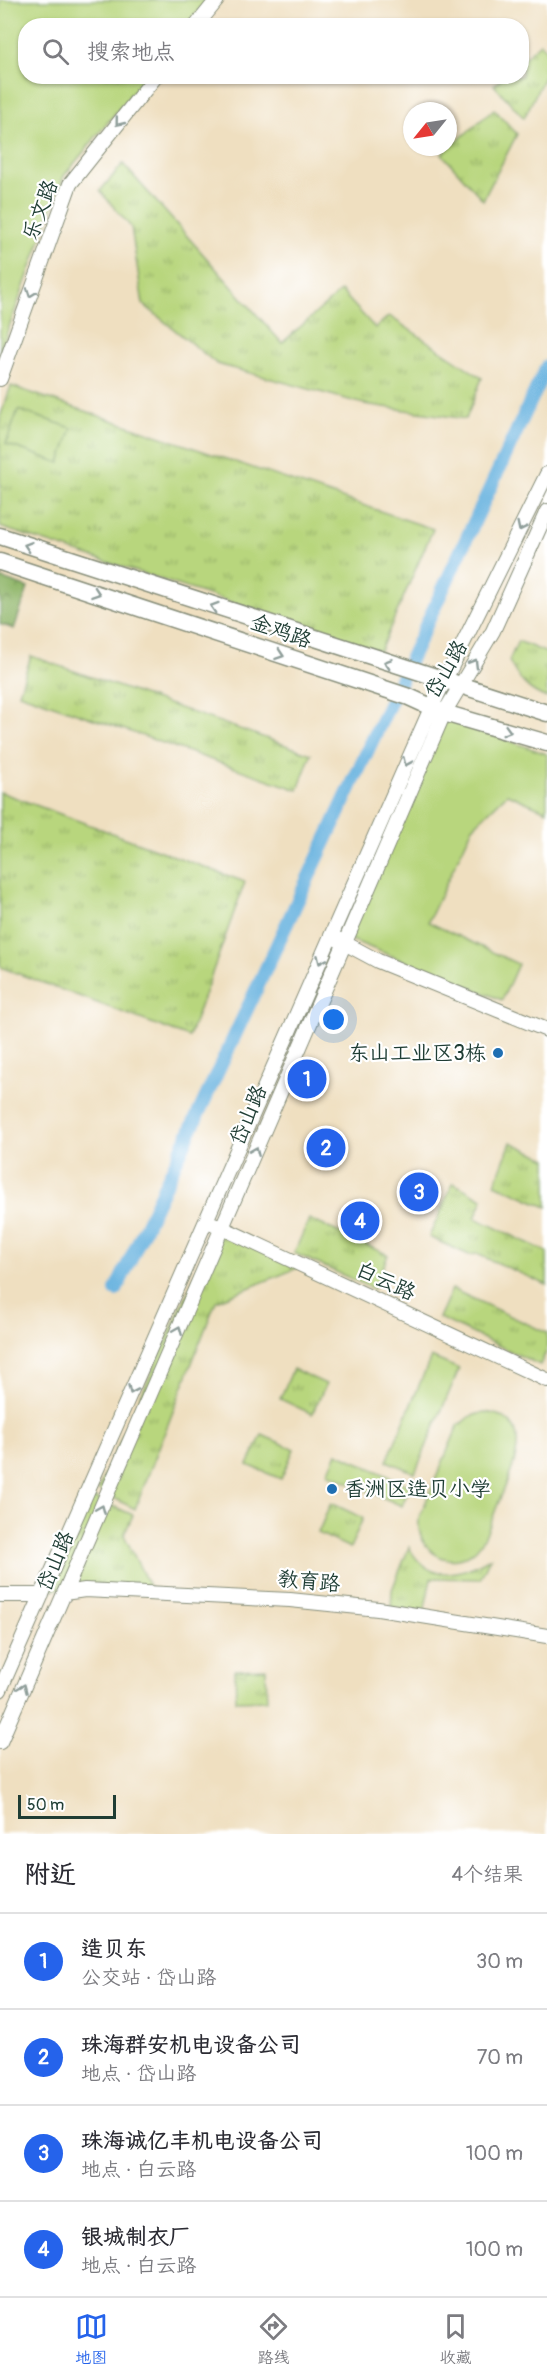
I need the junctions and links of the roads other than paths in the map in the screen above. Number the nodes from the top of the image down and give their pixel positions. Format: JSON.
{"nodes":[{"id":1,"x":217,"y":0,"type":"edge"},
{"id":2,"x":202,"y":18,"type":"edge"},
{"id":3,"x":150,"y":84,"type":"edge"},
{"id":4,"x":0,"y":379,"type":"edge"},
{"id":5,"x":547,"y":474,"type":"edge"},
{"id":6,"x":547,"y":511,"type":"edge"},
{"id":7,"x":0,"y":536,"type":"edge"},
{"id":8,"x":0,"y":562,"type":"edge"},
{"id":9,"x":453,"y":684,"type":"junction"},
{"id":10,"x":438,"y":711,"type":"junction"},
{"id":11,"x":547,"y":713,"type":"edge"},
{"id":12,"x":547,"y":743,"type":"edge"},
{"id":13,"x":332,"y":935,"type":"junction"},
{"id":14,"x":345,"y":943,"type":"junction"},
{"id":15,"x":547,"y":1030,"type":"edge"},
{"id":16,"x":207,"y":1221,"type":"junction"},
{"id":17,"x":222,"y":1228,"type":"junction"},
{"id":18,"x":547,"y":1380,"type":"edge"},
{"id":19,"x":64,"y":1593,"type":"junction"},
{"id":20,"x":0,"y":1595,"type":"edge"},
{"id":21,"x":42,"y":1595,"type":"junction"},
{"id":22,"x":547,"y":1636,"type":"edge"},
{"id":23,"x":0,"y":1690,"type":"edge"},
{"id":24,"x":0,"y":1742,"type":"edge"}],
"edges":[{"from":1,"to":2,"type":"street"},
{"from":3,"to":4,"type":"street","name":"乐文路","one_way":true},
{"from":5,"to":9,"type":"street","name":"岱山路","one_way":true},
{"from":9,"to":6,"type":"street","name":"岱山路","one_way":true},
{"from":9,"to":7,"type":"main road","name":"金鸡路","one_way":true},
{"from":8,"to":10,"type":"main road","name":"金鸡路","one_way":true},
{"from":9,"to":10,"type":"street","name":"岱山路"},
{"from":9,"to":11,"type":"main road","name":"金鸡路"},
{"from":10,"to":12,"type":"main road","name":"金鸡路","one_way":true},
{"from":10,"to":13,"type":"street","name":"岱山路","one_way":true},
{"from":10,"to":14,"type":"street","name":"岱山路"},
{"from":13,"to":14,"type":"street"},
{"from":13,"to":16,"type":"street","name":"岱山路","one_way":true},
{"from":14,"to":15,"type":"street"},
{"from":17,"to":14,"type":"street","name":"岱山路","one_way":true},
{"from":16,"to":17,"type":"street","name":"白云路"},
{"from":16,"to":21,"type":"street","name":"岱山路","one_way":true},
{"from":17,"to":18,"type":"street","name":"白云路"},
{"from":19,"to":17,"type":"street","name":"岱山路","one_way":true},
{"from":19,"to":22,"type":"street","name":"教育路"},
{"from":24,"to":19,"type":"street","name":"岱山路","one_way":true},
{"from":20,"to":21,"type":"street"},
{"from":21,"to":23,"type":"street","name":"岱山路"}]}
